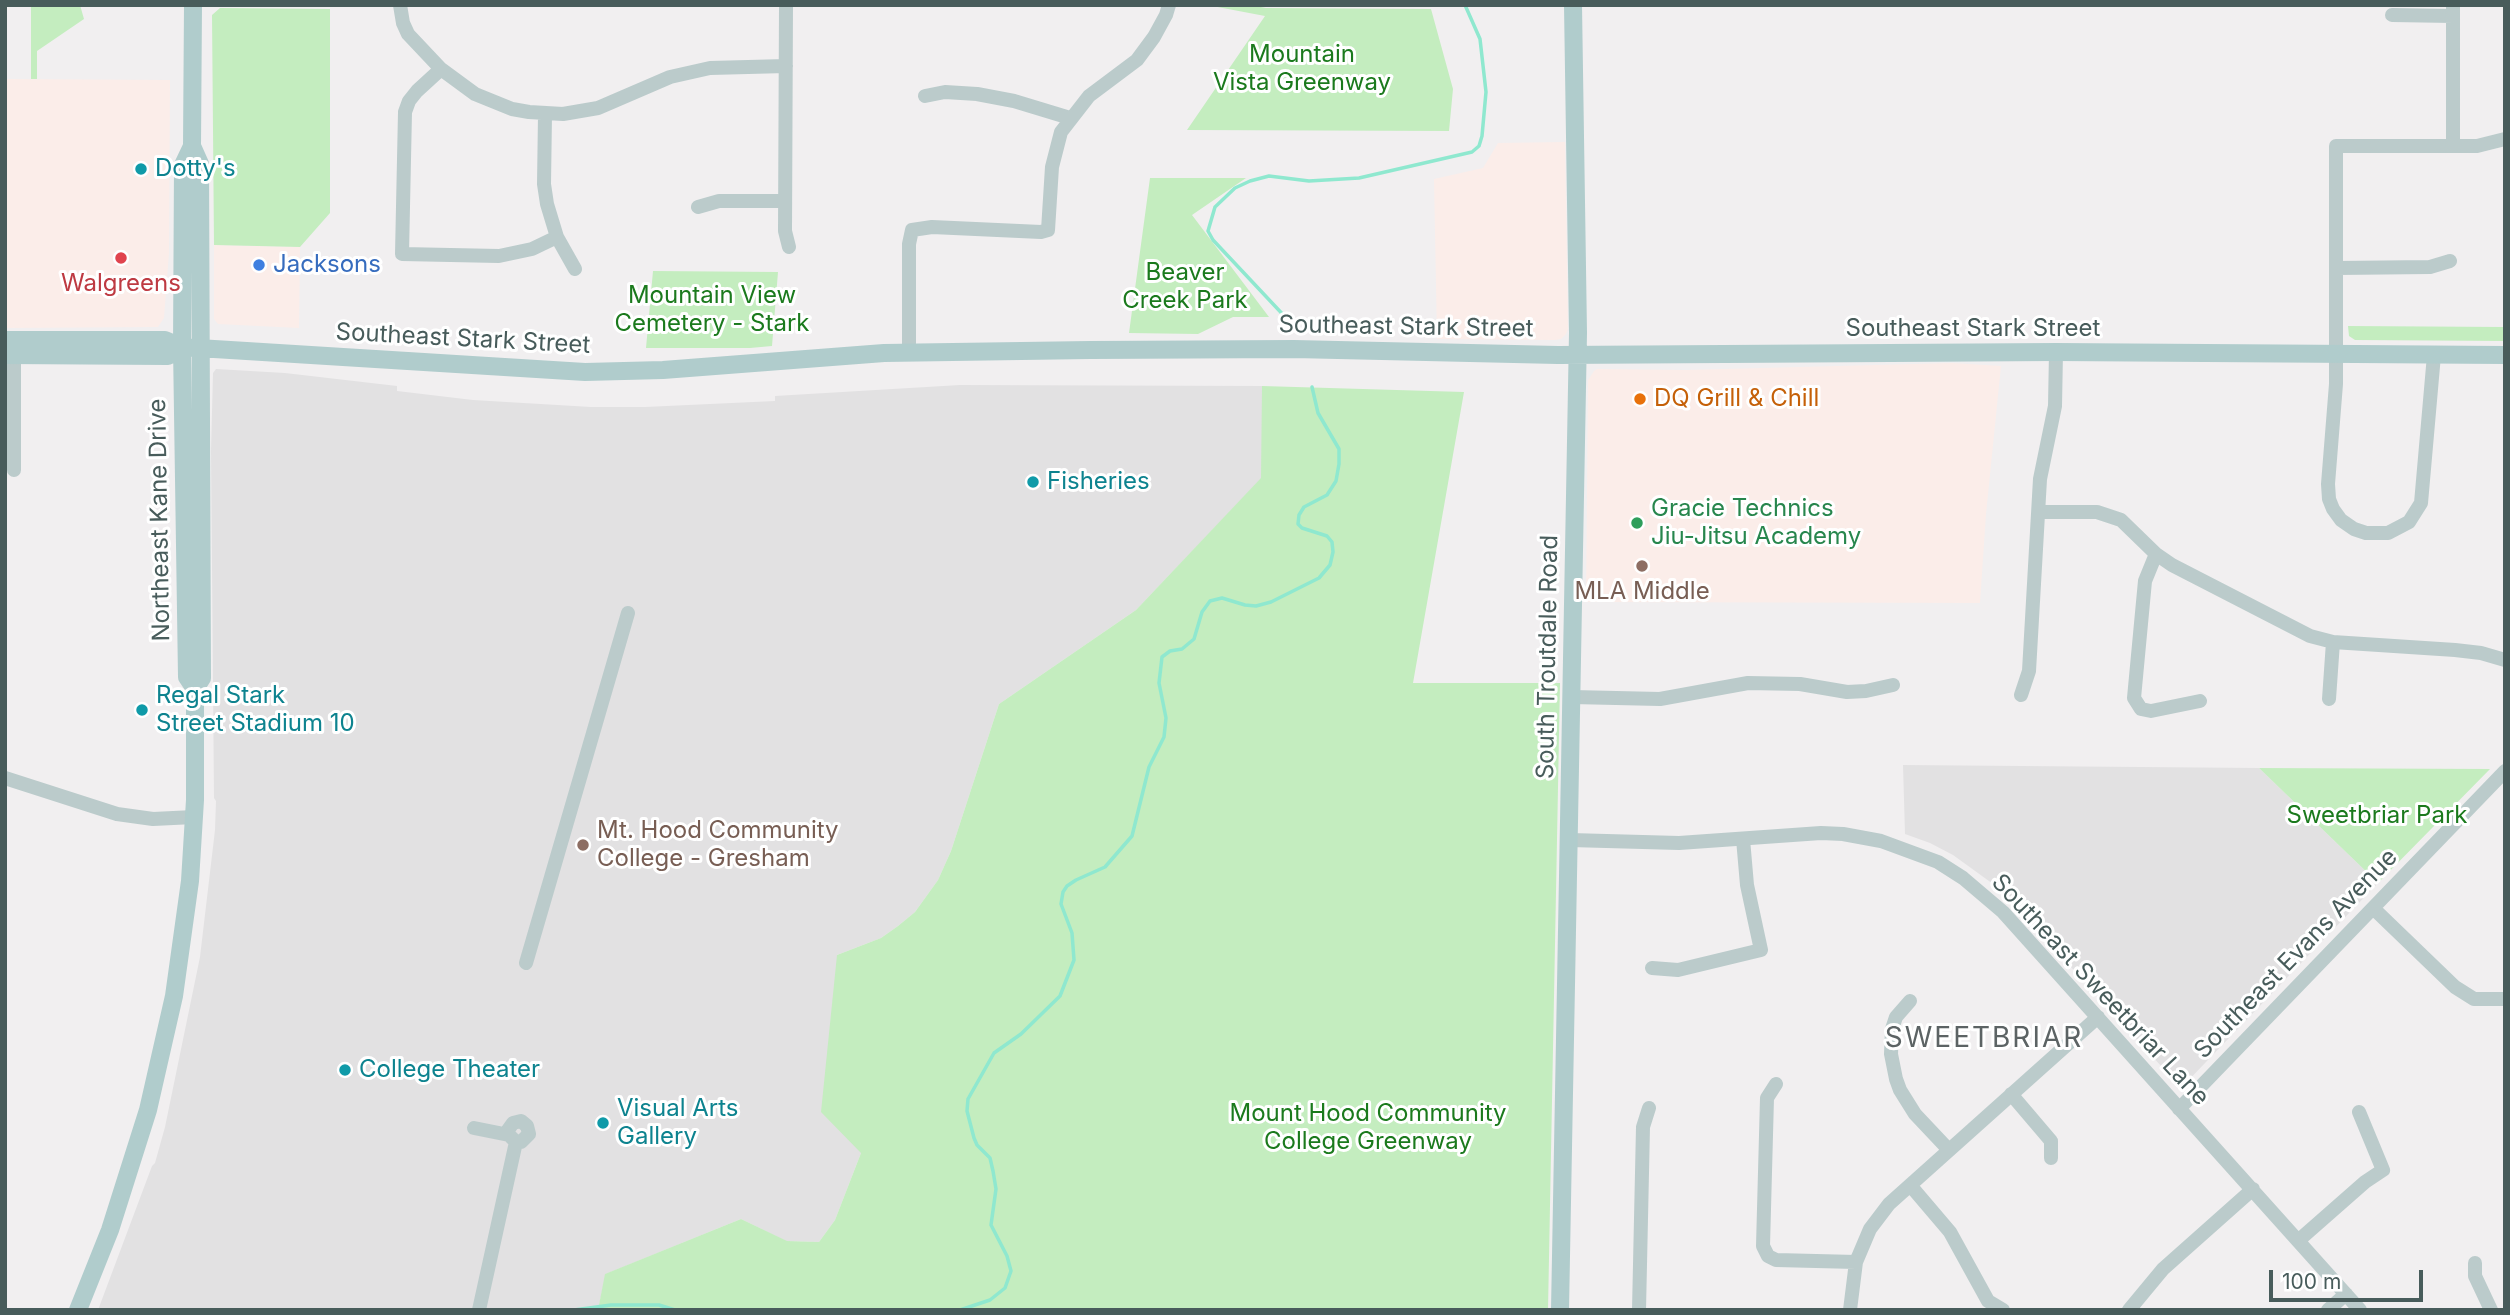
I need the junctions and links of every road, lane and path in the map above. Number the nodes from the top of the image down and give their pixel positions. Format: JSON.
{"nodes":[{"id":1,"x":193,"y":5,"type":"edge"},
{"id":2,"x":400,"y":5,"type":"edge"},
{"id":3,"x":786,"y":5,"type":"edge"},
{"id":4,"x":1168,"y":5,"type":"edge"},
{"id":5,"x":1573,"y":5,"type":"edge"},
{"id":6,"x":2453,"y":10,"type":"edge"},
{"id":7,"x":2392,"y":15,"type":"dead end"},
{"id":8,"x":786,"y":66,"type":"junction"},
{"id":9,"x":441,"y":69,"type":"junction"},
{"id":10,"x":925,"y":96,"type":"dead end"},
{"id":11,"x":545,"y":114,"type":"junction"},
{"id":12,"x":1070,"y":118,"type":"junction"},
{"id":13,"x":2505,"y":139,"type":"edge"},
{"id":14,"x":2454,"y":146,"type":"junction"},
{"id":15,"x":785,"y":201,"type":"junction"},
{"id":16,"x":698,"y":207,"type":"dead end"},
{"id":17,"x":557,"y":237,"type":"junction"},
{"id":18,"x":789,"y":247,"type":"dead end"},
{"id":19,"x":2450,"y":261,"type":"dead end"},
{"id":20,"x":2337,"y":268,"type":"junction"},
{"id":21,"x":575,"y":269,"type":"dead end"},
{"id":22,"x":191,"y":347,"type":"junction"},
{"id":23,"x":8,"y":350,"type":"edge"},
{"id":24,"x":909,"y":352,"type":"junction"},
{"id":25,"x":2056,"y":352,"type":"junction"},
{"id":26,"x":1578,"y":354,"type":"junction"},
{"id":27,"x":2337,"y":354,"type":"junction"},
{"id":28,"x":2434,"y":355,"type":"junction"},
{"id":29,"x":2505,"y":355,"type":"edge"},
{"id":30,"x":14,"y":470,"type":"dead end"},
{"id":31,"x":2039,"y":512,"type":"junction"},
{"id":32,"x":2155,"y":554,"type":"junction"},
{"id":33,"x":628,"y":613,"type":"dead end"},
{"id":34,"x":185,"y":622,"type":"junction"},
{"id":35,"x":2333,"y":642,"type":"junction"},
{"id":36,"x":201,"y":643,"type":"junction"},
{"id":37,"x":2505,"y":660,"type":"edge"},
{"id":38,"x":1893,"y":685,"type":"dead end"},
{"id":39,"x":195,"y":689,"type":"junction"},
{"id":40,"x":2021,"y":695,"type":"dead end"},
{"id":41,"x":1572,"y":697,"type":"junction"},
{"id":42,"x":2329,"y":699,"type":"dead end"},
{"id":43,"x":2200,"y":701,"type":"dead end"},
{"id":44,"x":2505,"y":771,"type":"edge"},
{"id":45,"x":5,"y":778,"type":"edge"},
{"id":46,"x":194,"y":817,"type":"junction"},
{"id":47,"x":1743,"y":839,"type":"junction"},
{"id":48,"x":1570,"y":840,"type":"junction"},
{"id":49,"x":2373,"y":908,"type":"junction"},
{"id":50,"x":526,"y":963,"type":"dead end"},
{"id":51,"x":1652,"y":968,"type":"dead end"},
{"id":52,"x":2505,"y":999,"type":"edge"},
{"id":53,"x":1910,"y":1001,"type":"dead end"},
{"id":54,"x":2098,"y":1017,"type":"junction"},
{"id":55,"x":1776,"y":1084,"type":"dead end"},
{"id":56,"x":2011,"y":1094,"type":"junction"},
{"id":57,"x":1649,"y":1108,"type":"dead end"},
{"id":58,"x":2179,"y":1109,"type":"junction"},
{"id":59,"x":2359,"y":1112,"type":"dead end"},
{"id":60,"x":474,"y":1128,"type":"dead end"},
{"id":61,"x":1948,"y":1149,"type":"junction"},
{"id":62,"x":2051,"y":1158,"type":"dead end"},
{"id":63,"x":1910,"y":1185,"type":"junction"},
{"id":64,"x":2253,"y":1189,"type":"junction"},
{"id":65,"x":2299,"y":1240,"type":"junction"},
{"id":66,"x":1856,"y":1262,"type":"junction"},
{"id":67,"x":2476,"y":1263,"type":"dead end"},
{"id":68,"x":2346,"y":1294,"type":"junction"},
{"id":69,"x":78,"y":1310,"type":"edge"},
{"id":70,"x":479,"y":1310,"type":"edge"},
{"id":71,"x":1560,"y":1310,"type":"edge"},
{"id":72,"x":1640,"y":1310,"type":"edge"},
{"id":73,"x":1850,"y":1310,"type":"edge"},
{"id":74,"x":2003,"y":1310,"type":"edge"},
{"id":75,"x":2129,"y":1310,"type":"edge"},
{"id":76,"x":2328,"y":1310,"type":"edge"},
{"id":77,"x":2360,"y":1310,"type":"edge"},
{"id":78,"x":2491,"y":1310,"type":"edge"}],
"edges":[{"from":1,"to":22,"type":"main road"},
{"from":2,"to":9,"type":"street"},
{"from":3,"to":8,"type":"street"},
{"from":4,"to":12,"type":"street"},
{"from":5,"to":26,"type":"main road","name":"South Troutdale Road"},
{"from":6,"to":7,"type":"street"},
{"from":6,"to":14,"type":"street"},
{"from":8,"to":11,"type":"street"},
{"from":8,"to":15,"type":"street"},
{"from":9,"to":11,"type":"street"},
{"from":9,"to":17,"type":"street"},
{"from":10,"to":12,"type":"street"},
{"from":11,"to":17,"type":"street"},
{"from":12,"to":24,"type":"street"},
{"from":13,"to":14,"type":"street"},
{"from":14,"to":20,"type":"street"},
{"from":15,"to":16,"type":"street"},
{"from":15,"to":18,"type":"street"},
{"from":17,"to":21,"type":"street"},
{"from":19,"to":20,"type":"street"},
{"from":20,"to":27,"type":"street"},
{"from":22,"to":23,"type":"main road","name":"Southeast Stark Street"},
{"from":22,"to":24,"type":"main road","name":"Southeast Stark Street"},
{"from":22,"to":34,"type":"main road","name":"Northeast Kane Drive"},
{"from":22,"to":36,"type":"main road","name":"Northeast Kane Drive"},
{"from":23,"to":30,"type":"street"},
{"from":24,"to":26,"type":"main road","name":"Southeast Stark Street"},
{"from":25,"to":26,"type":"main road","name":"Southeast Stark Street"},
{"from":25,"to":27,"type":"main road","name":"Southeast Stark Street"},
{"from":25,"to":31,"type":"street"},
{"from":26,"to":41,"type":"main road","name":"South Troutdale Road"},
{"from":27,"to":28,"type":"main road","name":"Southeast Stark Street"},
{"from":27,"to":28,"type":"street"},
{"from":28,"to":29,"type":"main road","name":"Southeast Stark Street"},
{"from":31,"to":32,"type":"street"},
{"from":31,"to":40,"type":"street"},
{"from":32,"to":35,"type":"street"},
{"from":32,"to":43,"type":"street"},
{"from":33,"to":50,"type":"street"},
{"from":34,"to":36,"type":"main road"},
{"from":34,"to":39,"type":"main road","name":"Northeast Kane Drive"},
{"from":35,"to":37,"type":"street"},
{"from":35,"to":42,"type":"street"},
{"from":36,"to":39,"type":"main road","name":"Northeast Kane Drive"},
{"from":38,"to":41,"type":"street"},
{"from":39,"to":46,"type":"main road","name":"Northeast Kane Drive"},
{"from":41,"to":48,"type":"main road","name":"South Troutdale Road"},
{"from":44,"to":49,"type":"street","name":"Southeast Evans Avenue"},
{"from":45,"to":46,"type":"street"},
{"from":46,"to":69,"type":"main road","name":"Northeast Kane Drive"},
{"from":47,"to":48,"type":"street","name":"Southeast Sweetbriar Lane"},
{"from":47,"to":51,"type":"street"},
{"from":47,"to":54,"type":"street","name":"Southeast Sweetbriar Lane"},
{"from":48,"to":71,"type":"main road","name":"South Troutdale Road"},
{"from":49,"to":52,"type":"street"},
{"from":49,"to":58,"type":"street","name":"Southeast Evans Avenue"},
{"from":53,"to":61,"type":"street"},
{"from":54,"to":56,"type":"street"},
{"from":54,"to":58,"type":"street","name":"Southeast Sweetbriar Lane"},
{"from":55,"to":66,"type":"street"},
{"from":56,"to":61,"type":"street"},
{"from":56,"to":62,"type":"street"},
{"from":57,"to":72,"type":"street"},
{"from":58,"to":64,"type":"street","name":"Southeast Sweetbriar Lane"},
{"from":59,"to":65,"type":"street"},
{"from":60,"to":70,"type":"street"},
{"from":61,"to":63,"type":"street"},
{"from":63,"to":66,"type":"street"},
{"from":63,"to":74,"type":"street"},
{"from":64,"to":65,"type":"street","name":"Southeast Sweetbriar Lane"},
{"from":64,"to":75,"type":"street"},
{"from":65,"to":68,"type":"street","name":"Southeast Sweetbriar Lane"},
{"from":66,"to":73,"type":"street"},
{"from":67,"to":78,"type":"street"},
{"from":68,"to":76,"type":"street"},
{"from":68,"to":77,"type":"street","name":"Southeast Sweetbriar Lane"}]}
